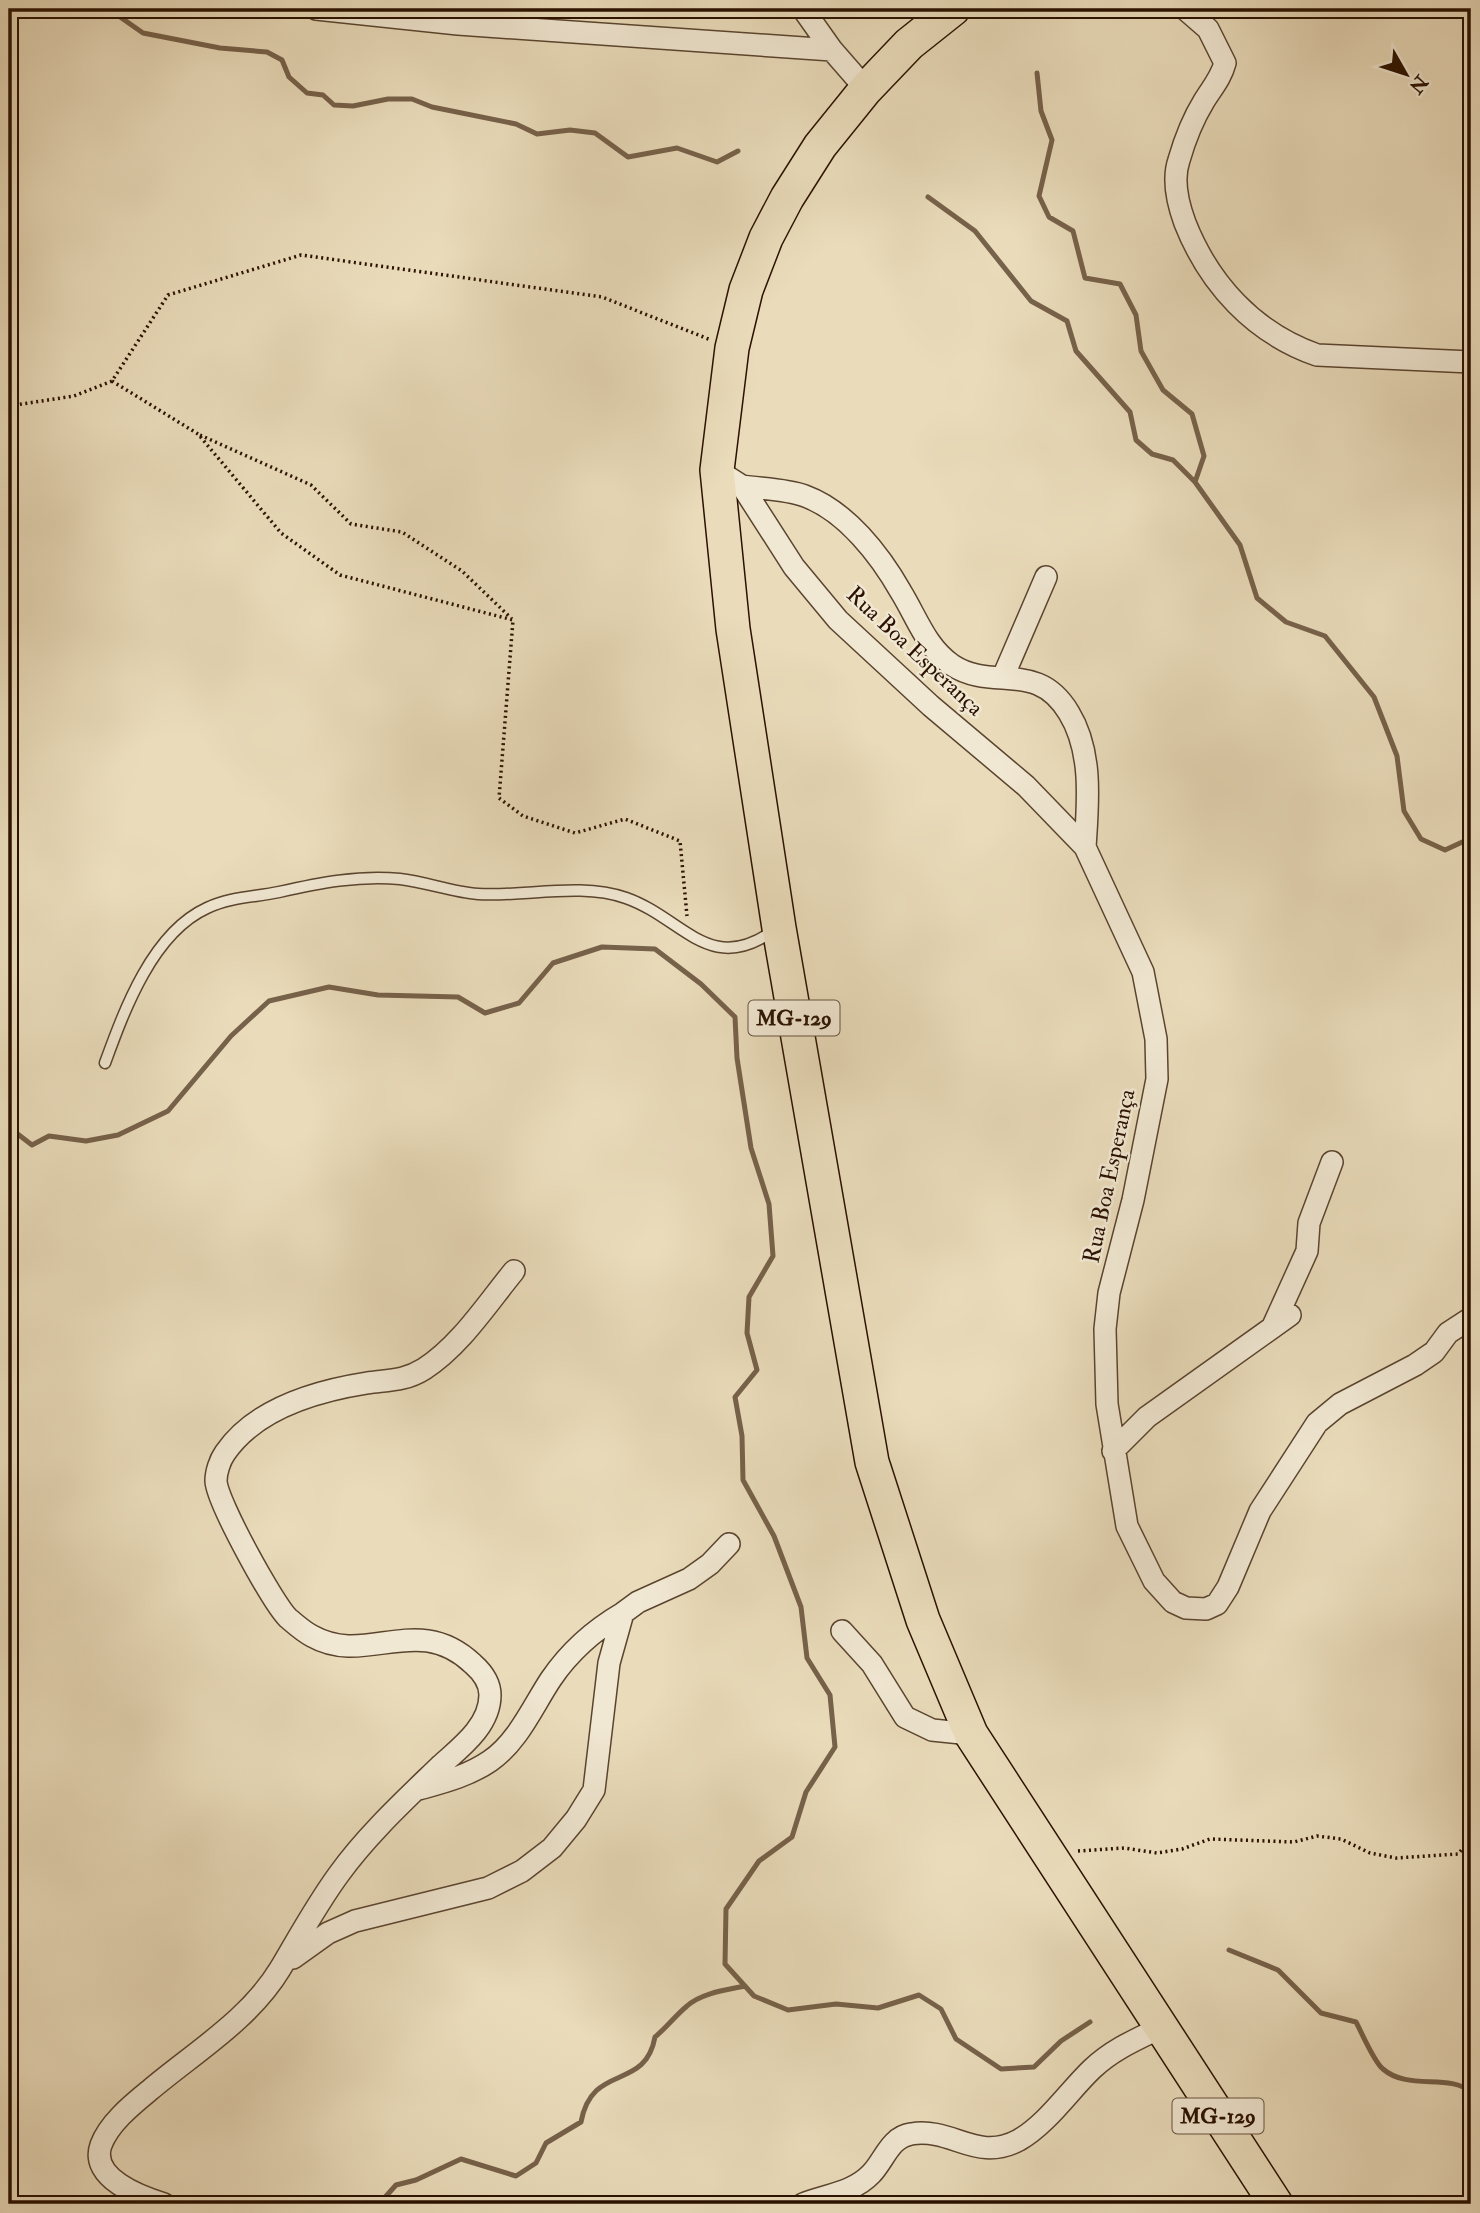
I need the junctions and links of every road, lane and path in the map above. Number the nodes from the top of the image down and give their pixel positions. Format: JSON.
{"nodes":[{"id":1,"x":316,"y":9,"type":"edge"},
{"id":2,"x":803,"y":9,"type":"edge"},
{"id":3,"x":953,"y":9,"type":"edge"},
{"id":4,"x":1185,"y":9,"type":"edge"},
{"id":5,"x":832,"y":50,"type":"junction"},
{"id":6,"x":866,"y":89,"type":"junction"},
{"id":7,"x":732,"y":348,"type":"junction"},
{"id":8,"x":1471,"y":362,"type":"edge"},
{"id":9,"x":112,"y":381,"type":"junction"},
{"id":10,"x":9,"y":405,"type":"edge"},
{"id":11,"x":198,"y":434,"type":"junction"},
{"id":12,"x":729,"y":478,"type":"junction"},
{"id":13,"x":1045,"y":577,"type":"dead end"},
{"id":14,"x":513,"y":620,"type":"junction"},
{"id":15,"x":1003,"y":677,"type":"junction"},
{"id":16,"x":1085,"y":848,"type":"junction"},
{"id":17,"x":779,"y":928,"type":"junction"},
{"id":18,"x":688,"y":933,"type":"junction"},
{"id":19,"x":105,"y":1063,"type":"dead end"},
{"id":20,"x":1332,"y":1162,"type":"dead end"},
{"id":21,"x":514,"y":1271,"type":"dead end"},
{"id":22,"x":1471,"y":1318,"type":"edge"},
{"id":23,"x":1113,"y":1451,"type":"junction"},
{"id":24,"x":729,"y":1544,"type":"dead end"},
{"id":25,"x":623,"y":1613,"type":"junction"},
{"id":26,"x":842,"y":1631,"type":"dead end"},
{"id":27,"x":971,"y":1734,"type":"junction"},
{"id":28,"x":416,"y":1790,"type":"junction"},
{"id":29,"x":1471,"y":1839,"type":"edge"},
{"id":30,"x":1049,"y":1853,"type":"junction"},
{"id":31,"x":280,"y":1968,"type":"junction"},
{"id":32,"x":1160,"y":2028,"type":"junction"},
{"id":33,"x":164,"y":2204,"type":"edge"},
{"id":34,"x":803,"y":2204,"type":"edge"},
{"id":35,"x":1276,"y":2204,"type":"edge"}],
"edges":[{"from":1,"to":5,"type":"street"},
{"from":2,"to":5,"type":"street"},
{"from":3,"to":6,"type":"main road","number":"MG-129"},
{"from":4,"to":8,"type":"street"},
{"from":5,"to":6,"type":"street"},
{"from":6,"to":7,"type":"main road","number":"MG-129"},
{"from":7,"to":9,"type":"path"},
{"from":7,"to":12,"type":"main road","number":"MG-129"},
{"from":9,"to":10,"type":"path"},
{"from":9,"to":11,"type":"path"},
{"from":11,"to":14,"type":"path"},
{"from":11,"to":14,"type":"path"},
{"from":12,"to":15,"type":"street"},
{"from":12,"to":16,"type":"street","name":"Rua Boa Esperança"},
{"from":12,"to":17,"type":"main road","number":"MG-129"},
{"from":13,"to":15,"type":"street"},
{"from":14,"to":18,"type":"path"},
{"from":15,"to":16,"type":"street"},
{"from":16,"to":23,"type":"street","name":"Rua Boa Esperança"},
{"from":17,"to":18,"type":"lane"},
{"from":17,"to":27,"type":"main road","number":"MG-129"},
{"from":18,"to":19,"type":"lane"},
{"from":20,"to":23,"type":"street"},
{"from":21,"to":28,"type":"street"},
{"from":22,"to":23,"type":"street","name":"Rua Boa Esperança"},
{"from":24,"to":25,"type":"street"},
{"from":25,"to":28,"type":"street"},
{"from":25,"to":31,"type":"street"},
{"from":26,"to":27,"type":"street"},
{"from":27,"to":30,"type":"main road","number":"MG-129"},
{"from":28,"to":31,"type":"street"},
{"from":29,"to":30,"type":"path"},
{"from":30,"to":32,"type":"main road","number":"MG-129"},
{"from":31,"to":33,"type":"street"},
{"from":32,"to":34,"type":"street"},
{"from":32,"to":35,"type":"main road","number":"MG-129"}]}
